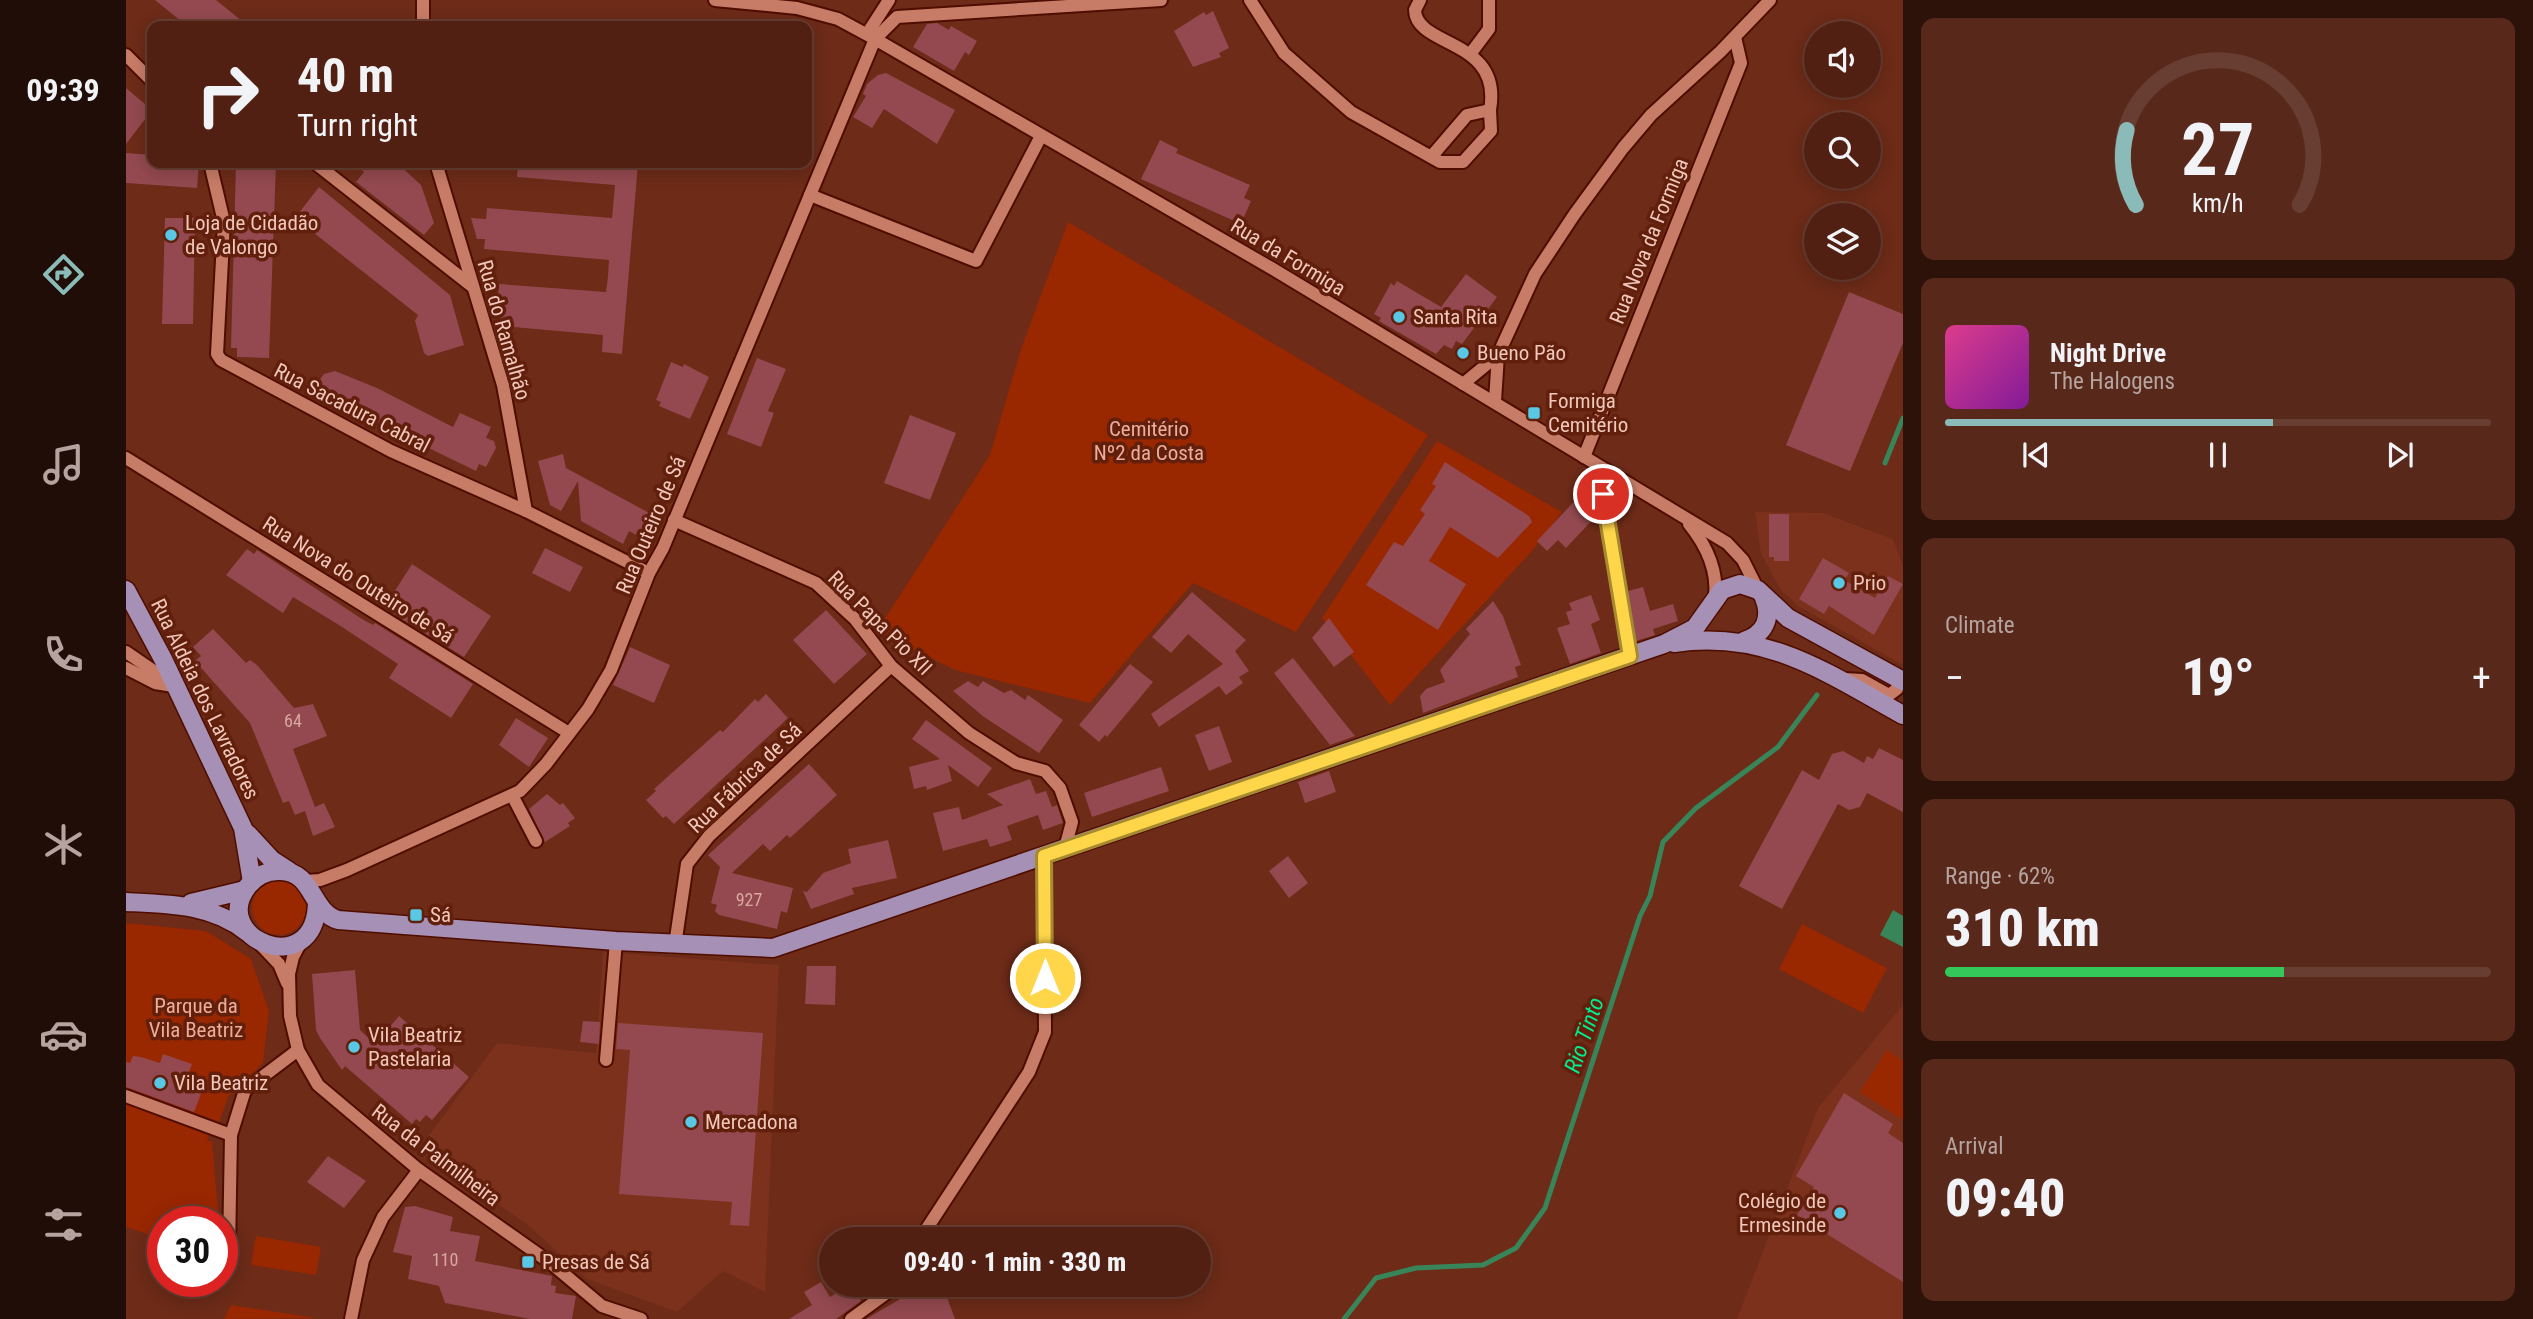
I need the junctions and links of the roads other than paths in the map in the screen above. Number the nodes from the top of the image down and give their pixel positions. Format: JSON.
{"nodes":[{"id":1,"x":423,"y":0,"type":"edge"},
{"id":2,"x":715,"y":0,"type":"edge"},
{"id":3,"x":889,"y":0,"type":"edge"},
{"id":4,"x":1161,"y":0,"type":"edge"},
{"id":5,"x":1250,"y":0,"type":"edge"},
{"id":6,"x":1420,"y":0,"type":"edge"},
{"id":7,"x":1489,"y":0,"type":"edge"},
{"id":8,"x":1769,"y":0,"type":"edge"},
{"id":9,"x":422,"y":21,"type":"edge"},
{"id":10,"x":871,"y":37,"type":"junction"},
{"id":11,"x":1735,"y":37,"type":"junction"},
{"id":12,"x":1471,"y":53,"type":"junction"},
{"id":13,"x":126,"y":55,"type":"edge"},
{"id":14,"x":147,"y":76,"type":"edge"},
{"id":15,"x":1490,"y":110,"type":"junction"},
{"id":16,"x":1041,"y":136,"type":"junction"},
{"id":17,"x":1431,"y":157,"type":"junction"},
{"id":18,"x":211,"y":168,"type":"edge"},
{"id":19,"x":321,"y":168,"type":"edge"},
{"id":20,"x":437,"y":168,"type":"edge"},
{"id":21,"x":810,"y":195,"type":"junction"},
{"id":22,"x":473,"y":287,"type":"junction"},
{"id":23,"x":1498,"y":355,"type":"junction"},
{"id":24,"x":1463,"y":384,"type":"junction"},
{"id":25,"x":1495,"y":401,"type":"junction"},
{"id":26,"x":1584,"y":457,"type":"junction"},
{"id":27,"x":126,"y":458,"type":"edge"},
{"id":28,"x":1599,"y":467,"type":"junction"},
{"id":29,"x":526,"y":511,"type":"junction"},
{"id":30,"x":1678,"y":515,"type":"junction"},
{"id":31,"x":674,"y":520,"type":"junction"},
{"id":32,"x":649,"y":573,"type":"junction"},
{"id":33,"x":126,"y":590,"type":"edge"},
{"id":34,"x":1761,"y":594,"type":"junction"},
{"id":35,"x":1713,"y":601,"type":"junction"},
{"id":36,"x":1739,"y":641,"type":"junction"},
{"id":37,"x":1664,"y":644,"type":"junction"},
{"id":38,"x":126,"y":652,"type":"edge"},
{"id":39,"x":1630,"y":656,"type":"junction"},
{"id":40,"x":891,"y":666,"type":"junction"},
{"id":41,"x":126,"y":668,"type":"edge"},
{"id":42,"x":1837,"y":678,"type":"junction"},
{"id":43,"x":1901,"y":680,"type":"edge"},
{"id":44,"x":177,"y":687,"type":"junction"},
{"id":45,"x":1903,"y":715,"type":"edge"},
{"id":46,"x":569,"y":733,"type":"junction"},
{"id":47,"x":512,"y":795,"type":"junction"},
{"id":48,"x":243,"y":828,"type":"junction"},
{"id":49,"x":536,"y":841,"type":"dead end"},
{"id":50,"x":1065,"y":848,"type":"junction"},
{"id":51,"x":1044,"y":856,"type":"junction"},
{"id":52,"x":299,"y":877,"type":"junction"},
{"id":53,"x":248,"y":886,"type":"junction"},
{"id":54,"x":126,"y":902,"type":"edge"},
{"id":55,"x":173,"y":904,"type":"junction"},
{"id":56,"x":317,"y":904,"type":"junction"},
{"id":57,"x":347,"y":921,"type":"junction"},
{"id":58,"x":307,"y":934,"type":"junction"},
{"id":59,"x":252,"y":936,"type":"junction"},
{"id":60,"x":616,"y":941,"type":"junction"},
{"id":61,"x":675,"y":944,"type":"junction"},
{"id":62,"x":288,"y":990,"type":"junction"},
{"id":63,"x":298,"y":1051,"type":"junction"},
{"id":64,"x":606,"y":1060,"type":"dead end"},
{"id":65,"x":126,"y":1096,"type":"edge"},
{"id":66,"x":231,"y":1135,"type":"junction"},
{"id":67,"x":419,"y":1170,"type":"junction"},
{"id":68,"x":230,"y":1206,"type":"edge"},
{"id":69,"x":928,"y":1227,"type":"edge"},
{"id":70,"x":881,"y":1297,"type":"edge"},
{"id":71,"x":601,"y":1313,"type":"edge"},
{"id":72,"x":351,"y":1319,"type":"edge"},
{"id":73,"x":641,"y":1319,"type":"edge"},
{"id":74,"x":851,"y":1319,"type":"edge"}],
"edges":[{"from":1,"to":9,"type":"street"},
{"from":2,"to":10,"type":"street","name":"Rua da Formiga"},
{"from":3,"to":10,"type":"street","name":"Rua Outeiro de Sá"},
{"from":4,"to":10,"type":"street"},
{"from":5,"to":17,"type":"street"},
{"from":6,"to":12,"type":"street"},
{"from":7,"to":12,"type":"street"},
{"from":8,"to":11,"type":"street"},
{"from":10,"to":16,"type":"street","name":"Rua da Formiga"},
{"from":10,"to":21,"type":"street","name":"Rua Outeiro de Sá"},
{"from":11,"to":23,"type":"street"},
{"from":11,"to":26,"type":"street","name":"Rua Nova da Formiga"},
{"from":12,"to":15,"type":"street"},
{"from":13,"to":14,"type":"street"},
{"from":15,"to":17,"type":"street"},
{"from":15,"to":17,"type":"street"},
{"from":16,"to":21,"type":"street"},
{"from":16,"to":24,"type":"street","name":"Rua da Formiga"},
{"from":18,"to":29,"type":"street","name":"Rua Sacadura Cabral"},
{"from":19,"to":22,"type":"street"},
{"from":20,"to":22,"type":"street","name":"Rua do Ramalhão"},
{"from":21,"to":31,"type":"street","name":"Rua Outeiro de Sá"},
{"from":22,"to":29,"type":"street","name":"Rua do Ramalhão"},
{"from":23,"to":24,"type":"street"},
{"from":23,"to":25,"type":"street"},
{"from":24,"to":25,"type":"street","name":"Rua da Formiga"},
{"from":25,"to":26,"type":"street","name":"Rua da Formiga"},
{"from":26,"to":28,"type":"street","name":"Rua da Formiga"},
{"from":27,"to":46,"type":"street","name":"Rua Nova do Outeiro de Sá"},
{"from":28,"to":30,"type":"street","name":"Rua da Formiga"},
{"from":28,"to":39,"type":"street"},
{"from":29,"to":32,"type":"street","name":"Rua Sacadura Cabral"},
{"from":30,"to":34,"type":"street","name":"Rua da Formiga"},
{"from":30,"to":35,"type":"street","name":"Rua da Formiga"},
{"from":31,"to":32,"type":"street","name":"Rua Outeiro de Sá"},
{"from":31,"to":40,"type":"street","name":"Rua Papa Pio XII"},
{"from":32,"to":46,"type":"street","name":"Rua Outeiro de Sá"},
{"from":33,"to":44,"type":"main road","name":"Rua Aldeia dos Lavradores"},
{"from":34,"to":35,"type":"main road"},
{"from":34,"to":36,"type":"main road"},
{"from":34,"to":43,"type":"main road"},
{"from":35,"to":36,"type":"main road"},
{"from":35,"to":37,"type":"main road"},
{"from":36,"to":37,"type":"main road"},
{"from":36,"to":42,"type":"main road"},
{"from":37,"to":39,"type":"main road"},
{"from":38,"to":44,"type":"street"},
{"from":39,"to":50,"type":"main road"},
{"from":40,"to":50,"type":"street","name":"Rua Papa Pio XII"},
{"from":40,"to":61,"type":"street","name":"Rua Fábrica de Sá"},
{"from":41,"to":44,"type":"street"},
{"from":42,"to":43,"type":"street"},
{"from":42,"to":45,"type":"main road"},
{"from":44,"to":48,"type":"main road","name":"Rua Aldeia dos Lavradores"},
{"from":46,"to":47,"type":"street","name":"Rua Outeiro de Sá"},
{"from":47,"to":49,"type":"street"},
{"from":47,"to":52,"type":"street","name":"Rua Outeiro de Sá"},
{"from":48,"to":52,"type":"main road","name":"Rua Aldeia dos Lavradores"},
{"from":48,"to":53,"type":"main road","name":"Rua Aldeia dos Lavradores"},
{"from":50,"to":51,"type":"main road"},
{"from":51,"to":61,"type":"main road"},
{"from":51,"to":69,"type":"street"},
{"from":52,"to":53,"type":"main road"},
{"from":52,"to":56,"type":"main road"},
{"from":53,"to":55,"type":"main road"},
{"from":53,"to":59,"type":"main road"},
{"from":54,"to":55,"type":"main road"},
{"from":55,"to":59,"type":"main road"},
{"from":56,"to":57,"type":"main road"},
{"from":56,"to":58,"type":"main road"},
{"from":57,"to":58,"type":"main road"},
{"from":57,"to":60,"type":"main road"},
{"from":58,"to":59,"type":"main road"},
{"from":58,"to":62,"type":"street","name":"Rua da Palmilheira"},
{"from":59,"to":62,"type":"street","name":"Rua da Palmilheira"},
{"from":60,"to":61,"type":"main road"},
{"from":60,"to":64,"type":"street"},
{"from":62,"to":63,"type":"street","name":"Rua da Palmilheira"},
{"from":63,"to":66,"type":"street"},
{"from":63,"to":67,"type":"street","name":"Rua da Palmilheira"},
{"from":65,"to":66,"type":"street"},
{"from":66,"to":68,"type":"street"},
{"from":67,"to":71,"type":"street","name":"Rua da Palmilheira"},
{"from":67,"to":72,"type":"street"},
{"from":70,"to":74,"type":"street"},
{"from":71,"to":73,"type":"street"}]}
